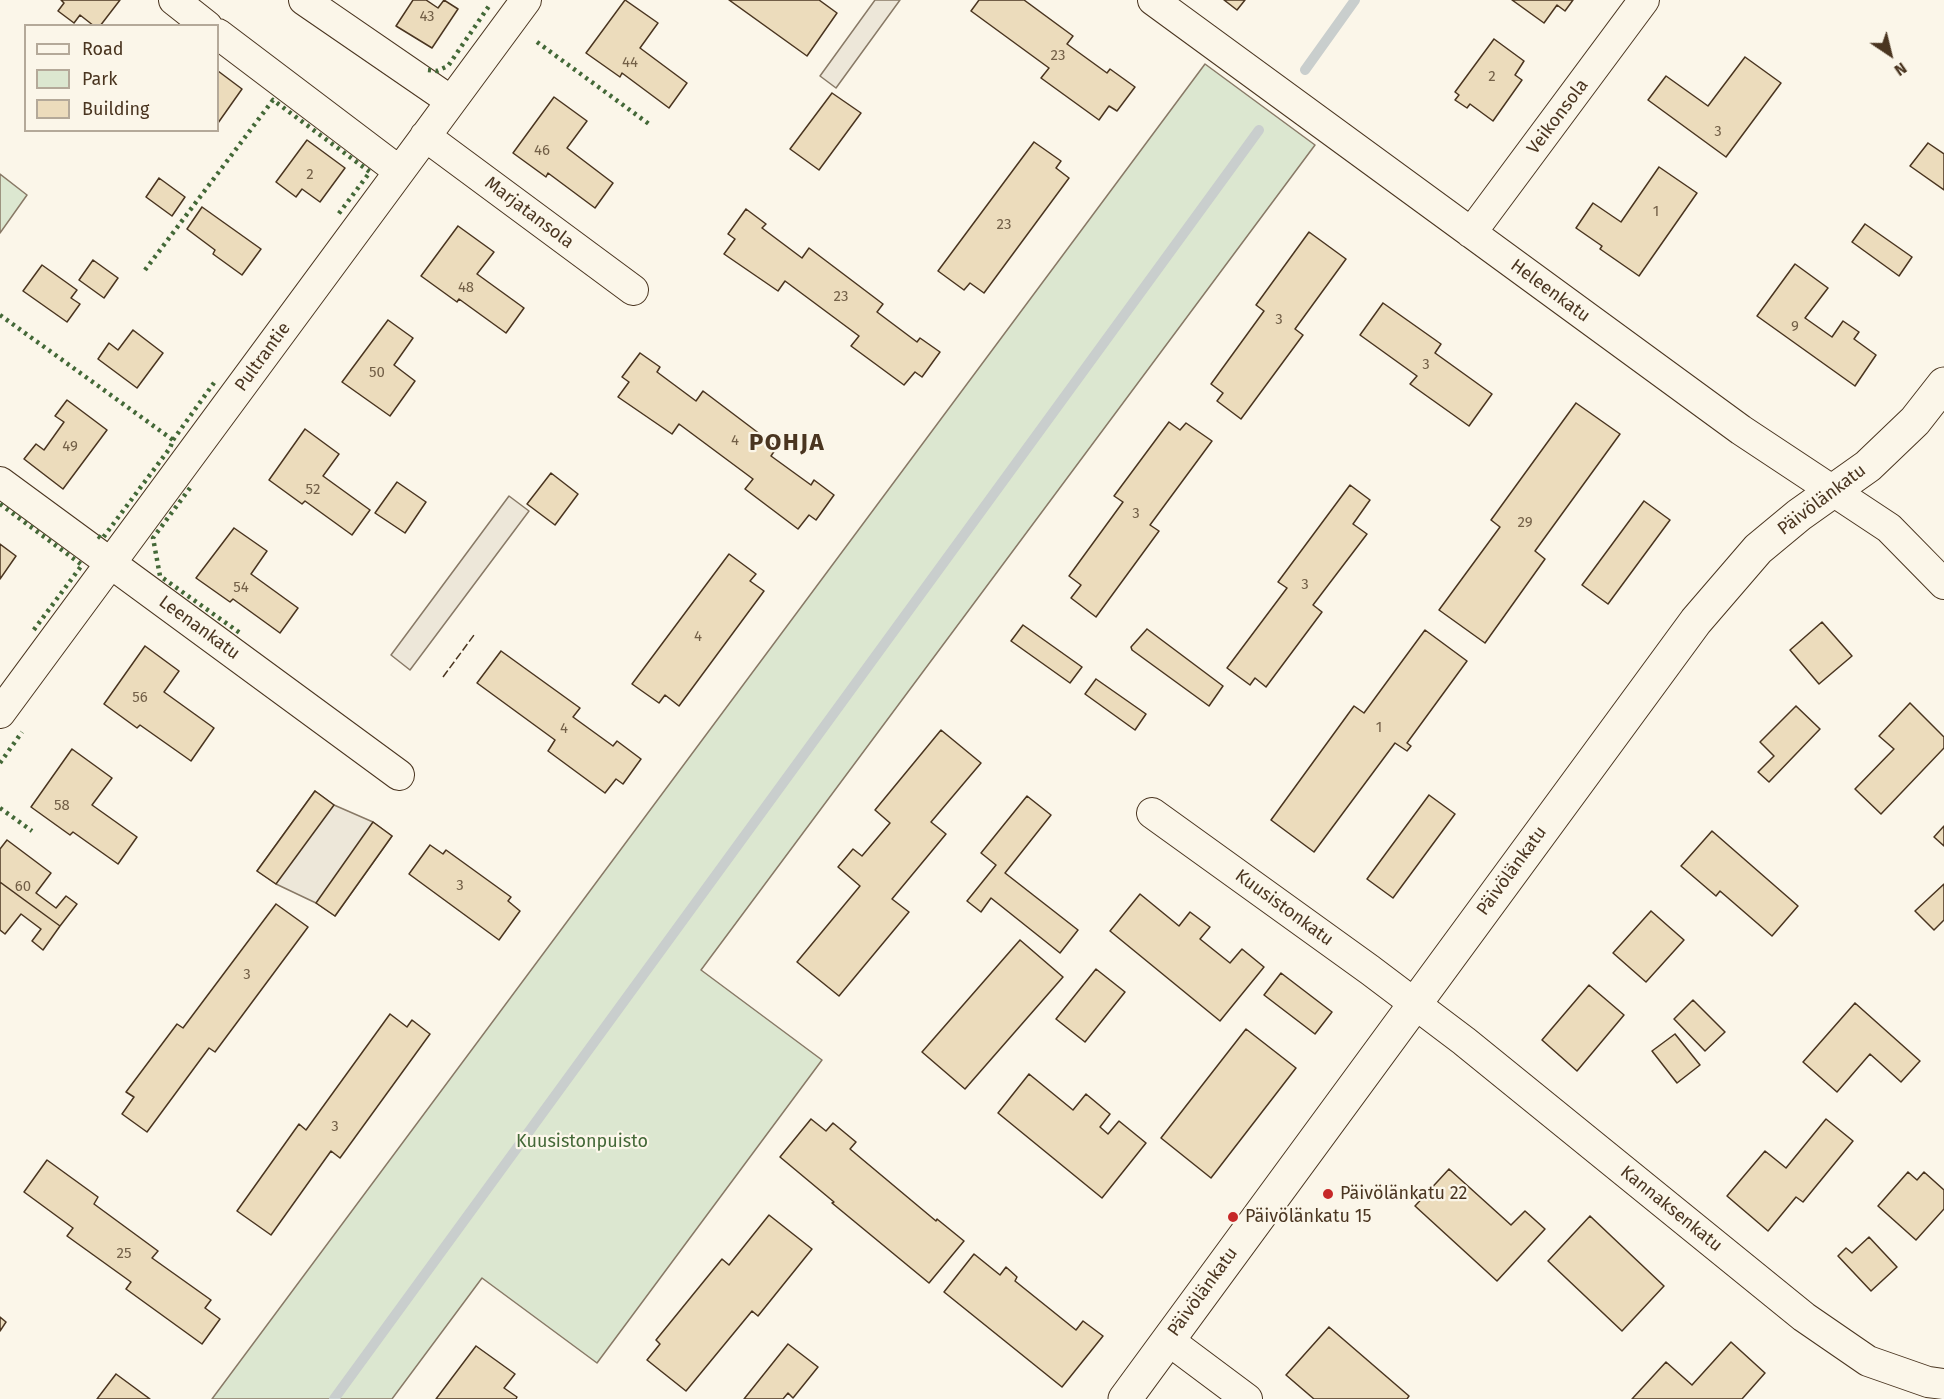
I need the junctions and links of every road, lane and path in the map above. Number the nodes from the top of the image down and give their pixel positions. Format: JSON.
{"nodes":[{"id":1,"x":174,"y":0,"type":"edge"},
{"id":2,"x":304,"y":0,"type":"edge"},
{"id":3,"x":526,"y":0,"type":"edge"},
{"id":4,"x":1153,"y":0,"type":"edge"},
{"id":5,"x":1644,"y":0,"type":"edge"},
{"id":6,"x":204,"y":24,"type":"edge"},
{"id":7,"x":219,"y":34,"type":"edge"},
{"id":8,"x":451,"y":101,"type":"junction"},
{"id":9,"x":425,"y":136,"type":"junction"},
{"id":10,"x":399,"y":171,"type":"junction"},
{"id":11,"x":1471,"y":233,"type":"junction"},
{"id":12,"x":633,"y":290,"type":"dead end"},
{"id":13,"x":1944,"y":384,"type":"edge"},
{"id":14,"x":0,"y":482,"type":"edge"},
{"id":15,"x":1832,"y":491,"type":"junction"},
{"id":16,"x":111,"y":563,"type":"junction"},
{"id":17,"x":1944,"y":584,"type":"edge"},
{"id":18,"x":0,"y":713,"type":"edge"},
{"id":19,"x":399,"y":775,"type":"dead end"},
{"id":20,"x":1152,"y":813,"type":"dead end"},
{"id":21,"x":1414,"y":1004,"type":"junction"},
{"id":22,"x":1168,"y":1340,"type":"junction"},
{"id":23,"x":1944,"y":1384,"type":"edge"},
{"id":24,"x":1125,"y":1399,"type":"edge"},
{"id":25,"x":1247,"y":1399,"type":"edge"}],
"edges":[{"from":1,"to":6,"type":"street"},
{"from":2,"to":8,"type":"street"},
{"from":3,"to":8,"type":"street","name":"Pultrantie"},
{"from":4,"to":11,"type":"street","name":"Heleenkatu"},
{"from":5,"to":11,"type":"street","name":"Veikonsola"},
{"from":7,"to":10,"type":"street"},
{"from":8,"to":9,"type":"street","name":"Pultrantie"},
{"from":9,"to":10,"type":"street","name":"Pultrantie"},
{"from":9,"to":12,"type":"street","name":"Marjatansola"},
{"from":10,"to":16,"type":"street","name":"Pultrantie"},
{"from":11,"to":15,"type":"street","name":"Heleenkatu"},
{"from":13,"to":15,"type":"street","name":"Päivölänkatu"},
{"from":14,"to":16,"type":"street","name":"Leenankatu"},
{"from":15,"to":17,"type":"street","name":"Heleenkatu"},
{"from":15,"to":21,"type":"street","name":"Päivölänkatu"},
{"from":16,"to":18,"type":"street","name":"Pultrantie"},
{"from":16,"to":19,"type":"street","name":"Leenankatu"},
{"from":20,"to":21,"type":"street","name":"Kuusistonkatu"},
{"from":21,"to":22,"type":"street","name":"Päivölänkatu"},
{"from":21,"to":23,"type":"street","name":"Kannaksenkatu"},
{"from":22,"to":24,"type":"street","name":"Päivölänkatu"},
{"from":22,"to":25,"type":"street"}]}
